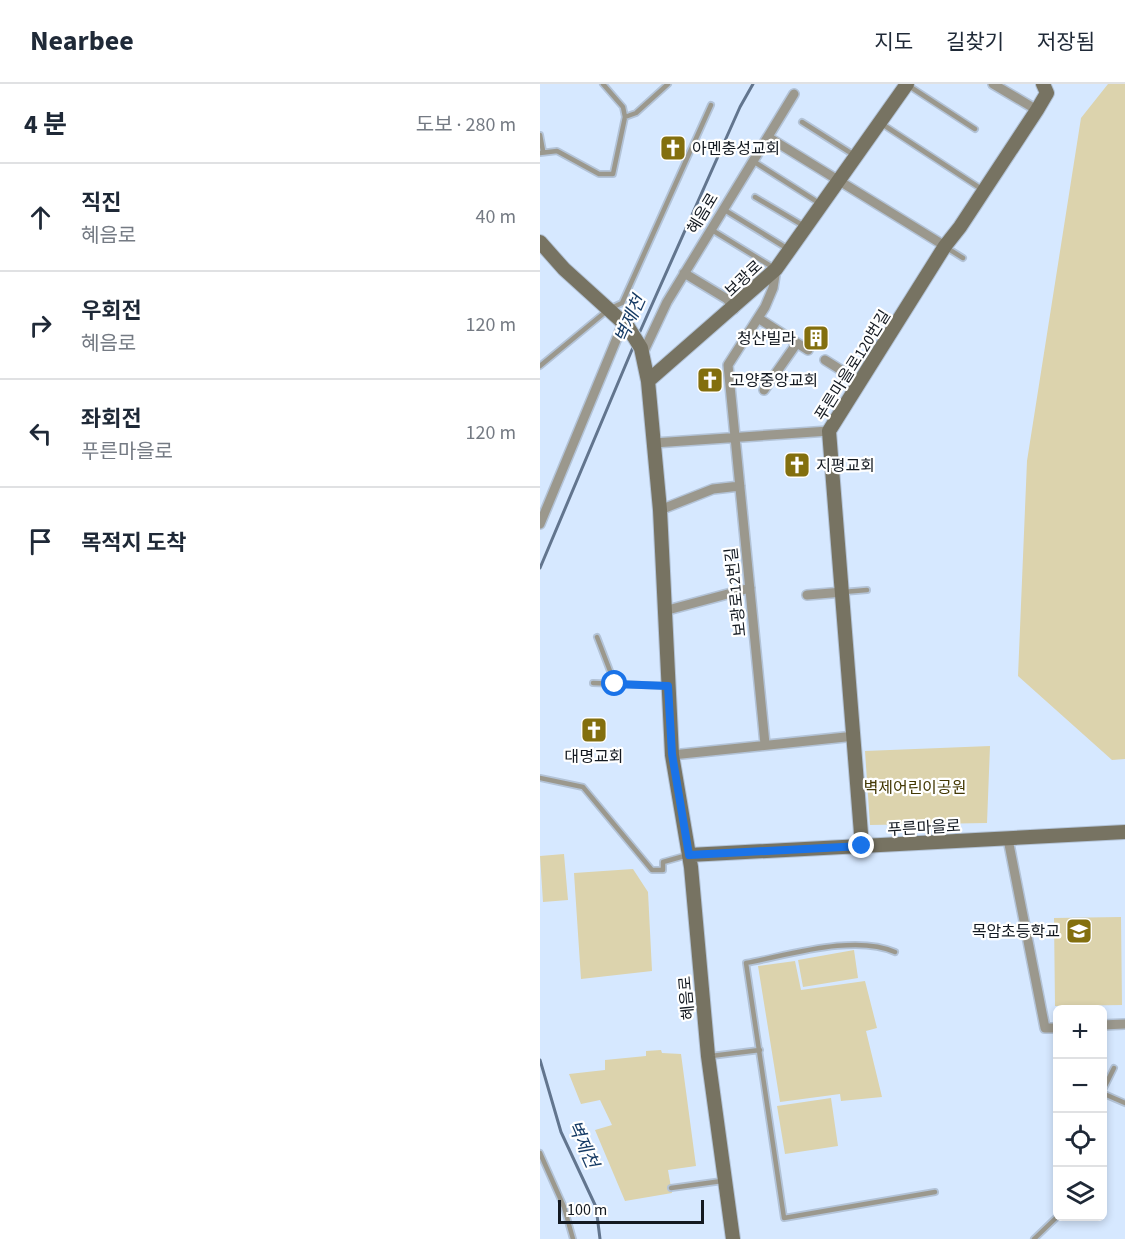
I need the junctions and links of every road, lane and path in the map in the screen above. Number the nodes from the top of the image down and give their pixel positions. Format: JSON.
{"nodes":[{"id":1,"x":603,"y":84,"type":"edge"},
{"id":2,"x":668,"y":84,"type":"edge"},
{"id":3,"x":907,"y":84,"type":"edge"},
{"id":4,"x":993,"y":84,"type":"edge"},
{"id":5,"x":1044,"y":86,"type":"edge"},
{"id":6,"x":794,"y":94,"type":"dead end"},
{"id":7,"x":711,"y":105,"type":"dead end"},
{"id":8,"x":1037,"y":110,"type":"junction"},
{"id":9,"x":625,"y":117,"type":"junction"},
{"id":10,"x":802,"y":122,"type":"dead end"},
{"id":11,"x":880,"y":122,"type":"junction"},
{"id":12,"x":975,"y":129,"type":"dead end"},
{"id":13,"x":540,"y":135,"type":"edge"},
{"id":14,"x":768,"y":137,"type":"junction"},
{"id":15,"x":542,"y":152,"type":"edge"},
{"id":16,"x":856,"y":156,"type":"junction"},
{"id":17,"x":753,"y":161,"type":"junction"},
{"id":18,"x":839,"y":180,"type":"junction"},
{"id":19,"x":984,"y":191,"type":"junction"},
{"id":20,"x":755,"y":197,"type":"dead end"},
{"id":21,"x":822,"y":205,"type":"junction"},
{"id":22,"x":723,"y":209,"type":"junction"},
{"id":23,"x":806,"y":227,"type":"junction"},
{"id":24,"x":711,"y":230,"type":"junction"},
{"id":25,"x":540,"y":242,"type":"edge"},
{"id":26,"x":945,"y":246,"type":"junction"},
{"id":27,"x":790,"y":250,"type":"junction"},
{"id":28,"x":963,"y":258,"type":"dead end"},
{"id":29,"x":776,"y":269,"type":"junction"},
{"id":30,"x":684,"y":273,"type":"junction"},
{"id":31,"x":609,"y":309,"type":"junction"},
{"id":32,"x":734,"y":309,"type":"junction"},
{"id":33,"x":758,"y":318,"type":"junction"},
{"id":34,"x":626,"y":324,"type":"junction"},
{"id":35,"x":797,"y":343,"type":"junction"},
{"id":36,"x":808,"y":350,"type":"dead end"},
{"id":37,"x":642,"y":351,"type":"junction"},
{"id":38,"x":825,"y":360,"type":"dead end"},
{"id":39,"x":540,"y":366,"type":"edge"},
{"id":40,"x":648,"y":381,"type":"junction"},
{"id":41,"x":860,"y":382,"type":"junction"},
{"id":42,"x":764,"y":390,"type":"dead end"},
{"id":43,"x":829,"y":430,"type":"junction"},
{"id":44,"x":735,"y":438,"type":"junction"},
{"id":45,"x":654,"y":442,"type":"junction"},
{"id":46,"x":740,"y":486,"type":"junction"},
{"id":47,"x":660,"y":510,"type":"junction"},
{"id":48,"x":540,"y":524,"type":"edge"},
{"id":49,"x":750,"y":588,"type":"junction"},
{"id":50,"x":867,"y":590,"type":"dead end"},
{"id":51,"x":843,"y":592,"type":"junction"},
{"id":52,"x":807,"y":594,"type":"dead end"},
{"id":53,"x":664,"y":611,"type":"junction"},
{"id":54,"x":597,"y":637,"type":"dead end"},
{"id":55,"x":593,"y":683,"type":"dead end"},
{"id":56,"x":615,"y":684,"type":"junction"},
{"id":57,"x":668,"y":686,"type":"junction"},
{"id":58,"x":855,"y":736,"type":"junction"},
{"id":59,"x":765,"y":744,"type":"junction"},
{"id":60,"x":672,"y":754,"type":"junction"},
{"id":61,"x":540,"y":778,"type":"edge"},
{"id":62,"x":1125,"y":832,"type":"edge"},
{"id":63,"x":1008,"y":839,"type":"junction"},
{"id":64,"x":862,"y":846,"type":"junction"},
{"id":65,"x":689,"y":855,"type":"junction"},
{"id":66,"x":895,"y":952,"type":"dead end"},
{"id":67,"x":1125,"y":1024,"type":"edge"},
{"id":68,"x":1107,"y":1025,"type":"edge"},
{"id":69,"x":1053,"y":1028,"type":"edge"},
{"id":70,"x":759,"y":1050,"type":"junction"},
{"id":71,"x":708,"y":1056,"type":"junction"},
{"id":72,"x":1114,"y":1068,"type":"dead end"},
{"id":73,"x":1107,"y":1082,"type":"edge"},
{"id":74,"x":1107,"y":1094,"type":"edge"},
{"id":75,"x":1125,"y":1103,"type":"edge"},
{"id":76,"x":540,"y":1153,"type":"edge"},
{"id":77,"x":725,"y":1181,"type":"junction"},
{"id":78,"x":671,"y":1188,"type":"dead end"},
{"id":79,"x":935,"y":1192,"type":"dead end"},
{"id":80,"x":1053,"y":1221,"type":"edge"},
{"id":81,"x":573,"y":1239,"type":"edge"},
{"id":82,"x":733,"y":1239,"type":"edge"},
{"id":83,"x":1034,"y":1239,"type":"edge"}],
"edges":[{"from":1,"to":9,"type":"lane"},
{"from":2,"to":9,"type":"lane"},
{"from":3,"to":11,"type":"main road","name":"보광로"},
{"from":3,"to":12,"type":"lane","name":"보광로"},
{"from":4,"to":8,"type":"street"},
{"from":5,"to":8,"type":"main road","name":"푸른마을로120번길"},
{"from":6,"to":14,"type":"street","name":"혜음로"},
{"from":7,"to":31,"type":"lane"},
{"from":8,"to":19,"type":"main road","name":"푸른마을로120번길"},
{"from":9,"to":15,"type":"lane"},
{"from":10,"to":16,"type":"lane"},
{"from":11,"to":16,"type":"main road","name":"보광로"},
{"from":11,"to":19,"type":"lane"},
{"from":13,"to":15,"type":"lane"},
{"from":14,"to":17,"type":"street","name":"혜음로"},
{"from":14,"to":18,"type":"street"},
{"from":16,"to":18,"type":"main road","name":"보광로"},
{"from":17,"to":21,"type":"lane"},
{"from":17,"to":22,"type":"street","name":"혜음로"},
{"from":18,"to":21,"type":"main road","name":"보광로"},
{"from":18,"to":26,"type":"street"},
{"from":19,"to":26,"type":"main road","name":"푸른마을로120번길"},
{"from":20,"to":23,"type":"lane"},
{"from":21,"to":23,"type":"main road","name":"보광로"},
{"from":22,"to":24,"type":"street","name":"혜음로"},
{"from":22,"to":27,"type":"lane"},
{"from":23,"to":27,"type":"main road","name":"보광로"},
{"from":24,"to":29,"type":"lane"},
{"from":24,"to":30,"type":"street","name":"혜음로"},
{"from":25,"to":31,"type":"main road"},
{"from":26,"to":28,"type":"lane"},
{"from":26,"to":41,"type":"main road","name":"푸른마을로120번길"},
{"from":27,"to":29,"type":"main road","name":"보광로"},
{"from":29,"to":32,"type":"main road","name":"보광로"},
{"from":29,"to":33,"type":"street","name":"보광로12번길"},
{"from":30,"to":32,"type":"street"},
{"from":30,"to":37,"type":"street","name":"혜음로"},
{"from":31,"to":34,"type":"main road"},
{"from":31,"to":39,"type":"lane"},
{"from":32,"to":40,"type":"main road","name":"보광로"},
{"from":33,"to":35,"type":"street"},
{"from":33,"to":44,"type":"street","name":"보광로12번길"},
{"from":34,"to":37,"type":"main road"},
{"from":34,"to":48,"type":"street"},
{"from":35,"to":36,"type":"street"},
{"from":35,"to":42,"type":"street"},
{"from":37,"to":40,"type":"main road","name":"혜음로"},
{"from":38,"to":41,"type":"street"},
{"from":40,"to":45,"type":"main road","name":"혜음로"},
{"from":41,"to":43,"type":"main road","name":"푸른마을로120번길"},
{"from":43,"to":44,"type":"street"},
{"from":43,"to":51,"type":"main road","name":"푸른마을로120번길"},
{"from":44,"to":45,"type":"street"},
{"from":44,"to":46,"type":"street","name":"보광로12번길"},
{"from":45,"to":47,"type":"main road","name":"혜음로"},
{"from":46,"to":47,"type":"street"},
{"from":46,"to":49,"type":"street","name":"보광로12번길"},
{"from":47,"to":53,"type":"main road","name":"혜음로"},
{"from":49,"to":53,"type":"street"},
{"from":49,"to":59,"type":"street","name":"보광로12번길"},
{"from":50,"to":51,"type":"lane"},
{"from":51,"to":52,"type":"street"},
{"from":51,"to":58,"type":"main road","name":"푸른마을로120번길"},
{"from":53,"to":57,"type":"main road","name":"혜음로"},
{"from":54,"to":56,"type":"lane"},
{"from":55,"to":56,"type":"lane"},
{"from":56,"to":57,"type":"lane"},
{"from":57,"to":60,"type":"main road","name":"혜음로"},
{"from":58,"to":59,"type":"street"},
{"from":58,"to":64,"type":"main road","name":"푸른마을로120번길"},
{"from":59,"to":60,"type":"street"},
{"from":60,"to":65,"type":"main road","name":"혜음로"},
{"from":61,"to":65,"type":"lane"},
{"from":62,"to":63,"type":"main road","name":"푸른마을로"},
{"from":63,"to":64,"type":"main road","name":"푸른마을로"},
{"from":63,"to":69,"type":"street"},
{"from":64,"to":65,"type":"main road","name":"푸른마을로"},
{"from":65,"to":71,"type":"main road","name":"혜음로"},
{"from":66,"to":70,"type":"lane"},
{"from":67,"to":68,"type":"street"},
{"from":70,"to":71,"type":"lane"},
{"from":70,"to":79,"type":"lane"},
{"from":71,"to":77,"type":"main road","name":"혜음로"},
{"from":72,"to":73,"type":"lane"},
{"from":74,"to":75,"type":"lane"},
{"from":76,"to":81,"type":"lane"},
{"from":77,"to":78,"type":"lane"},
{"from":77,"to":82,"type":"main road","name":"혜음로"},
{"from":80,"to":83,"type":"lane"}]}
